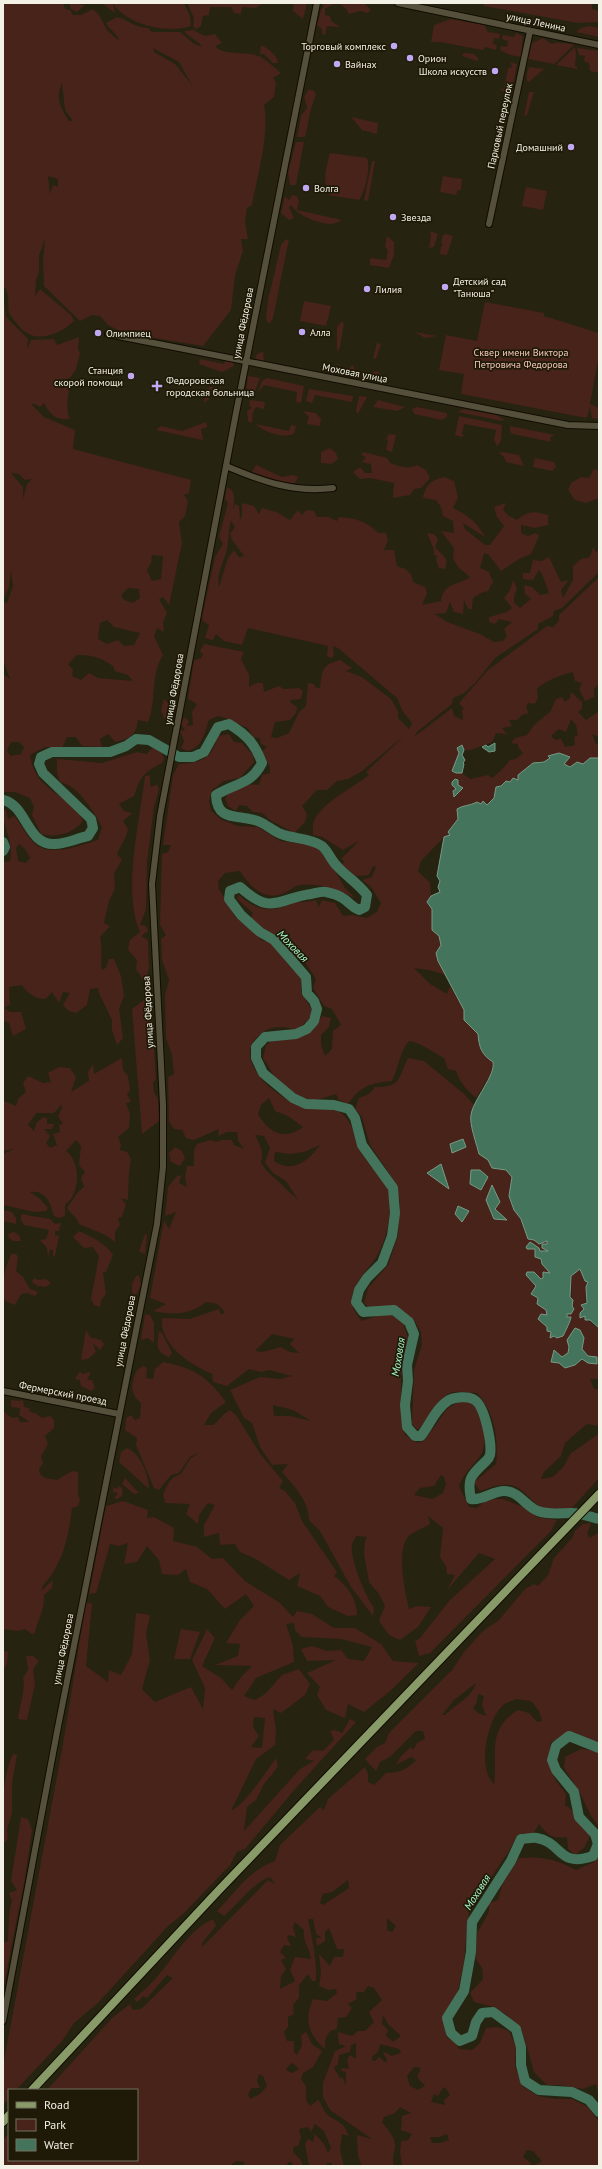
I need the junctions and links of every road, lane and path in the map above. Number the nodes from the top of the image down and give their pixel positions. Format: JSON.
{"nodes":[{"id":1,"x":317,"y":3,"type":"edge"},
{"id":2,"x":398,"y":3,"type":"edge"},
{"id":3,"x":530,"y":31,"type":"junction"},
{"id":4,"x":599,"y":45,"type":"edge"},
{"id":5,"x":489,"y":224,"type":"dead end"},
{"id":6,"x":108,"y":334,"type":"dead end"},
{"id":7,"x":246,"y":361,"type":"junction"},
{"id":8,"x":599,"y":426,"type":"edge"},
{"id":9,"x":226,"y":466,"type":"junction"},
{"id":10,"x":333,"y":488,"type":"dead end"},
{"id":11,"x":3,"y":1391,"type":"edge"},
{"id":12,"x":119,"y":1414,"type":"junction"},
{"id":13,"x":599,"y":1494,"type":"edge"},
{"id":14,"x":3,"y":2021,"type":"edge"},
{"id":15,"x":33,"y":2089,"type":"edge"}],
"edges":[{"from":1,"to":7,"type":"street","name":"улица Фёдорова"},
{"from":2,"to":3,"type":"street","name":"улица Ленина"},
{"from":3,"to":4,"type":"street","name":"улица Ленина"},
{"from":3,"to":5,"type":"street","name":"Парковый переулок"},
{"from":6,"to":7,"type":"street","name":"Моховая улица"},
{"from":7,"to":8,"type":"street","name":"Моховая улица"},
{"from":7,"to":9,"type":"street","name":"улица Фёдорова"},
{"from":9,"to":10,"type":"street"},
{"from":9,"to":12,"type":"street","name":"улица Фёдорова"},
{"from":11,"to":12,"type":"street","name":"Фермерский проезд"},
{"from":12,"to":14,"type":"street","name":"улица Фёдорова"},
{"from":13,"to":15,"type":"main road"}]}
